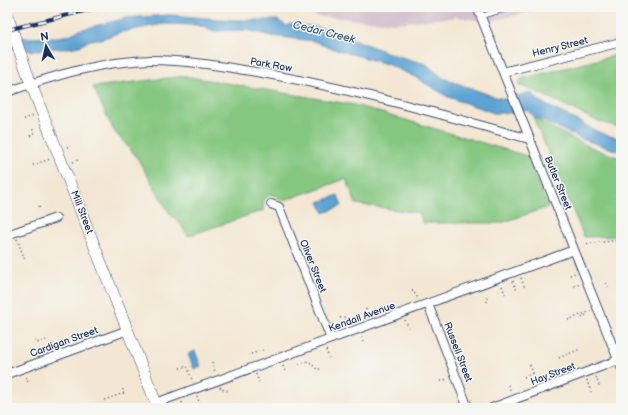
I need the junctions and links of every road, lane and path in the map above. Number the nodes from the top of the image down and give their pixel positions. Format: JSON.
{"nodes":[{"id":1,"x":477,"y":7,"type":"edge"},
{"id":2,"x":515,"y":7,"type":"edge"},
{"id":3,"x":7,"y":15,"type":"edge"},
{"id":4,"x":481,"y":16,"type":"junction"},
{"id":5,"x":621,"y":42,"type":"edge"},
{"id":6,"x":503,"y":72,"type":"junction"},
{"id":7,"x":31,"y":84,"type":"junction"},
{"id":8,"x":7,"y":92,"type":"edge"},
{"id":9,"x":33,"y":116,"type":"dead end"},
{"id":10,"x":24,"y":119,"type":"dead end"},
{"id":11,"x":32,"y":127,"type":"dead end"},
{"id":12,"x":30,"y":136,"type":"dead end"},
{"id":13,"x":529,"y":139,"type":"junction"},
{"id":14,"x":72,"y":146,"type":"dead end"},
{"id":15,"x":67,"y":147,"type":"dead end"},
{"id":16,"x":50,"y":158,"type":"dead end"},
{"id":17,"x":78,"y":160,"type":"dead end"},
{"id":18,"x":73,"y":162,"type":"dead end"},
{"id":19,"x":33,"y":165,"type":"dead end"},
{"id":20,"x":272,"y":204,"type":"dead end"},
{"id":21,"x":39,"y":206,"type":"dead end"},
{"id":22,"x":40,"y":209,"type":"dead end"},
{"id":23,"x":56,"y":218,"type":"dead end"},
{"id":24,"x":11,"y":234,"type":"edge"},
{"id":25,"x":621,"y":240,"type":"edge"},
{"id":26,"x":583,"y":244,"type":"dead end"},
{"id":27,"x":574,"y":250,"type":"junction"},
{"id":28,"x":25,"y":260,"type":"dead end"},
{"id":29,"x":576,"y":273,"type":"dead end"},
{"id":30,"x":570,"y":275,"type":"dead end"},
{"id":31,"x":520,"y":276,"type":"dead end"},
{"id":32,"x":512,"y":279,"type":"dead end"},
{"id":33,"x":501,"y":283,"type":"dead end"},
{"id":34,"x":580,"y":283,"type":"dead end"},
{"id":35,"x":606,"y":283,"type":"dead end"},
{"id":36,"x":574,"y":286,"type":"dead end"},
{"id":37,"x":608,"y":287,"type":"dead end"},
{"id":38,"x":524,"y":288,"type":"dead end"},
{"id":39,"x":412,"y":290,"type":"dead end"},
{"id":40,"x":517,"y":291,"type":"dead end"},
{"id":41,"x":505,"y":294,"type":"dead end"},
{"id":42,"x":489,"y":295,"type":"dead end"},
{"id":43,"x":486,"y":302,"type":"dead end"},
{"id":44,"x":425,"y":305,"type":"junction"},
{"id":45,"x":592,"y":310,"type":"dead end"},
{"id":46,"x":585,"y":313,"type":"junction"},
{"id":47,"x":618,"y":314,"type":"dead end"},
{"id":48,"x":349,"y":315,"type":"dead end"},
{"id":49,"x":355,"y":317,"type":"dead end"},
{"id":50,"x":340,"y":318,"type":"dead end"},
{"id":51,"x":582,"y":318,"type":"dead end"},
{"id":52,"x":620,"y":318,"type":"dead end"},
{"id":53,"x":351,"y":319,"type":"junction"},
{"id":54,"x":405,"y":319,"type":"dead end"},
{"id":55,"x":346,"y":320,"type":"junction"},
{"id":56,"x":568,"y":320,"type":"dead end"},
{"id":57,"x":347,"y":323,"type":"dead end"},
{"id":58,"x":409,"y":329,"type":"dead end"},
{"id":59,"x":128,"y":330,"type":"junction"},
{"id":60,"x":361,"y":334,"type":"dead end"},
{"id":61,"x":331,"y":339,"type":"junction"},
{"id":62,"x":46,"y":340,"type":"dead end"},
{"id":63,"x":35,"y":341,"type":"dead end"},
{"id":64,"x":365,"y":344,"type":"dead end"},
{"id":65,"x":325,"y":348,"type":"dead end"},
{"id":66,"x":262,"y":349,"type":"dead end"},
{"id":67,"x":580,"y":349,"type":"dead end"},
{"id":68,"x":251,"y":354,"type":"dead end"},
{"id":69,"x":306,"y":355,"type":"dead end"},
{"id":70,"x":329,"y":358,"type":"dead end"},
{"id":71,"x":559,"y":358,"type":"dead end"},
{"id":72,"x":308,"y":361,"type":"junction"},
{"id":73,"x":212,"y":362,"type":"dead end"},
{"id":74,"x":620,"y":362,"type":"edge"},
{"id":75,"x":282,"y":364,"type":"dead end"},
{"id":76,"x":299,"y":364,"type":"dead end"},
{"id":77,"x":530,"y":365,"type":"dead end"},
{"id":78,"x":180,"y":368,"type":"dead end"},
{"id":79,"x":321,"y":368,"type":"dead end"},
{"id":80,"x":285,"y":371,"type":"dead end"},
{"id":81,"x":256,"y":373,"type":"dead end"},
{"id":82,"x":533,"y":373,"type":"junction"},
{"id":83,"x":7,"y":374,"type":"edge"},
{"id":84,"x":25,"y":374,"type":"dead end"},
{"id":85,"x":216,"y":375,"type":"dead end"},
{"id":86,"x":596,"y":375,"type":"dead end"},
{"id":87,"x":524,"y":377,"type":"dead end"},
{"id":88,"x":451,"y":378,"type":"dead end"},
{"id":89,"x":538,"y":379,"type":"dead end"},
{"id":90,"x":587,"y":379,"type":"dead end"},
{"id":91,"x":442,"y":381,"type":"dead end"},
{"id":92,"x":259,"y":382,"type":"dead end"},
{"id":93,"x":194,"y":383,"type":"dead end"},
{"id":94,"x":29,"y":384,"type":"dead end"},
{"id":95,"x":122,"y":387,"type":"dead end"},
{"id":96,"x":220,"y":387,"type":"dead end"},
{"id":97,"x":600,"y":388,"type":"dead end"},
{"id":98,"x":228,"y":391,"type":"dead end"},
{"id":99,"x":591,"y":392,"type":"dead end"},
{"id":100,"x":197,"y":395,"type":"dead end"},
{"id":101,"x":104,"y":400,"type":"dead end"},
{"id":102,"x":182,"y":401,"type":"dead end"},
{"id":103,"x":200,"y":404,"type":"dead end"},
{"id":104,"x":154,"y":405,"type":"edge"},
{"id":105,"x":141,"y":408,"type":"edge"},
{"id":106,"x":184,"y":408,"type":"edge"},
{"id":107,"x":468,"y":408,"type":"edge"},
{"id":108,"x":492,"y":408,"type":"edge"}],
"edges":[{"from":1,"to":4,"type":"street","name":"Butler Street"},
{"from":2,"to":4,"type":"lane"},
{"from":3,"to":7,"type":"main road","name":"Mill Street"},
{"from":4,"to":6,"type":"street","name":"Butler Street"},
{"from":5,"to":6,"type":"street","name":"Henry Street"},
{"from":6,"to":13,"type":"street","name":"Butler Street"},
{"from":7,"to":8,"type":"street","name":"Park Row"},
{"from":7,"to":13,"type":"street","name":"Park Row"},
{"from":7,"to":59,"type":"main road","name":"Mill Street"},
{"from":9,"to":10,"type":"path"},
{"from":11,"to":12,"type":"path"},
{"from":13,"to":27,"type":"street","name":"Butler Street"},
{"from":14,"to":15,"type":"path"},
{"from":16,"to":19,"type":"path"},
{"from":17,"to":18,"type":"path"},
{"from":20,"to":61,"type":"street","name":"Oliver Street"},
{"from":21,"to":22,"type":"path"},
{"from":23,"to":24,"type":"street"},
{"from":24,"to":28,"type":"path"},
{"from":25,"to":26,"type":"path"},
{"from":27,"to":44,"type":"street","name":"Kendall Avenue"},
{"from":27,"to":74,"type":"street","name":"Butler Street"},
{"from":29,"to":30,"type":"path"},
{"from":31,"to":38,"type":"path"},
{"from":32,"to":40,"type":"path"},
{"from":33,"to":41,"type":"path"},
{"from":34,"to":36,"type":"path"},
{"from":35,"to":37,"type":"path"},
{"from":39,"to":44,"type":"path"},
{"from":42,"to":43,"type":"path"},
{"from":44,"to":61,"type":"street","name":"Kendall Avenue"},
{"from":44,"to":107,"type":"street","name":"Russell Street"},
{"from":45,"to":46,"type":"path"},
{"from":46,"to":51,"type":"path"},
{"from":46,"to":56,"type":"path"},
{"from":47,"to":52,"type":"path"},
{"from":48,"to":53,"type":"path"},
{"from":49,"to":53,"type":"path"},
{"from":50,"to":55,"type":"path"},
{"from":53,"to":55,"type":"path"},
{"from":54,"to":58,"type":"path"},
{"from":55,"to":57,"type":"path"},
{"from":59,"to":83,"type":"street","name":"Cardigan Street"},
{"from":59,"to":104,"type":"main road","name":"Mill Street"},
{"from":60,"to":64,"type":"path"},
{"from":61,"to":104,"type":"street","name":"Kendall Avenue"},
{"from":62,"to":63,"type":"path"},
{"from":65,"to":70,"type":"path"},
{"from":66,"to":68,"type":"path"},
{"from":67,"to":71,"type":"path"},
{"from":69,"to":72,"type":"path"},
{"from":72,"to":76,"type":"path"},
{"from":72,"to":79,"type":"path"},
{"from":73,"to":85,"type":"path"},
{"from":74,"to":108,"type":"street","name":"Hay Street"},
{"from":75,"to":80,"type":"path"},
{"from":77,"to":82,"type":"path"},
{"from":78,"to":93,"type":"path"},
{"from":81,"to":92,"type":"path"},
{"from":82,"to":87,"type":"path"},
{"from":82,"to":89,"type":"path"},
{"from":84,"to":94,"type":"path"},
{"from":86,"to":97,"type":"path"},
{"from":88,"to":91,"type":"path"},
{"from":90,"to":99,"type":"path"},
{"from":95,"to":101,"type":"path"},
{"from":96,"to":98,"type":"path"},
{"from":100,"to":103,"type":"path"},
{"from":102,"to":106,"type":"path"},
{"from":104,"to":105,"type":"path"}]}
